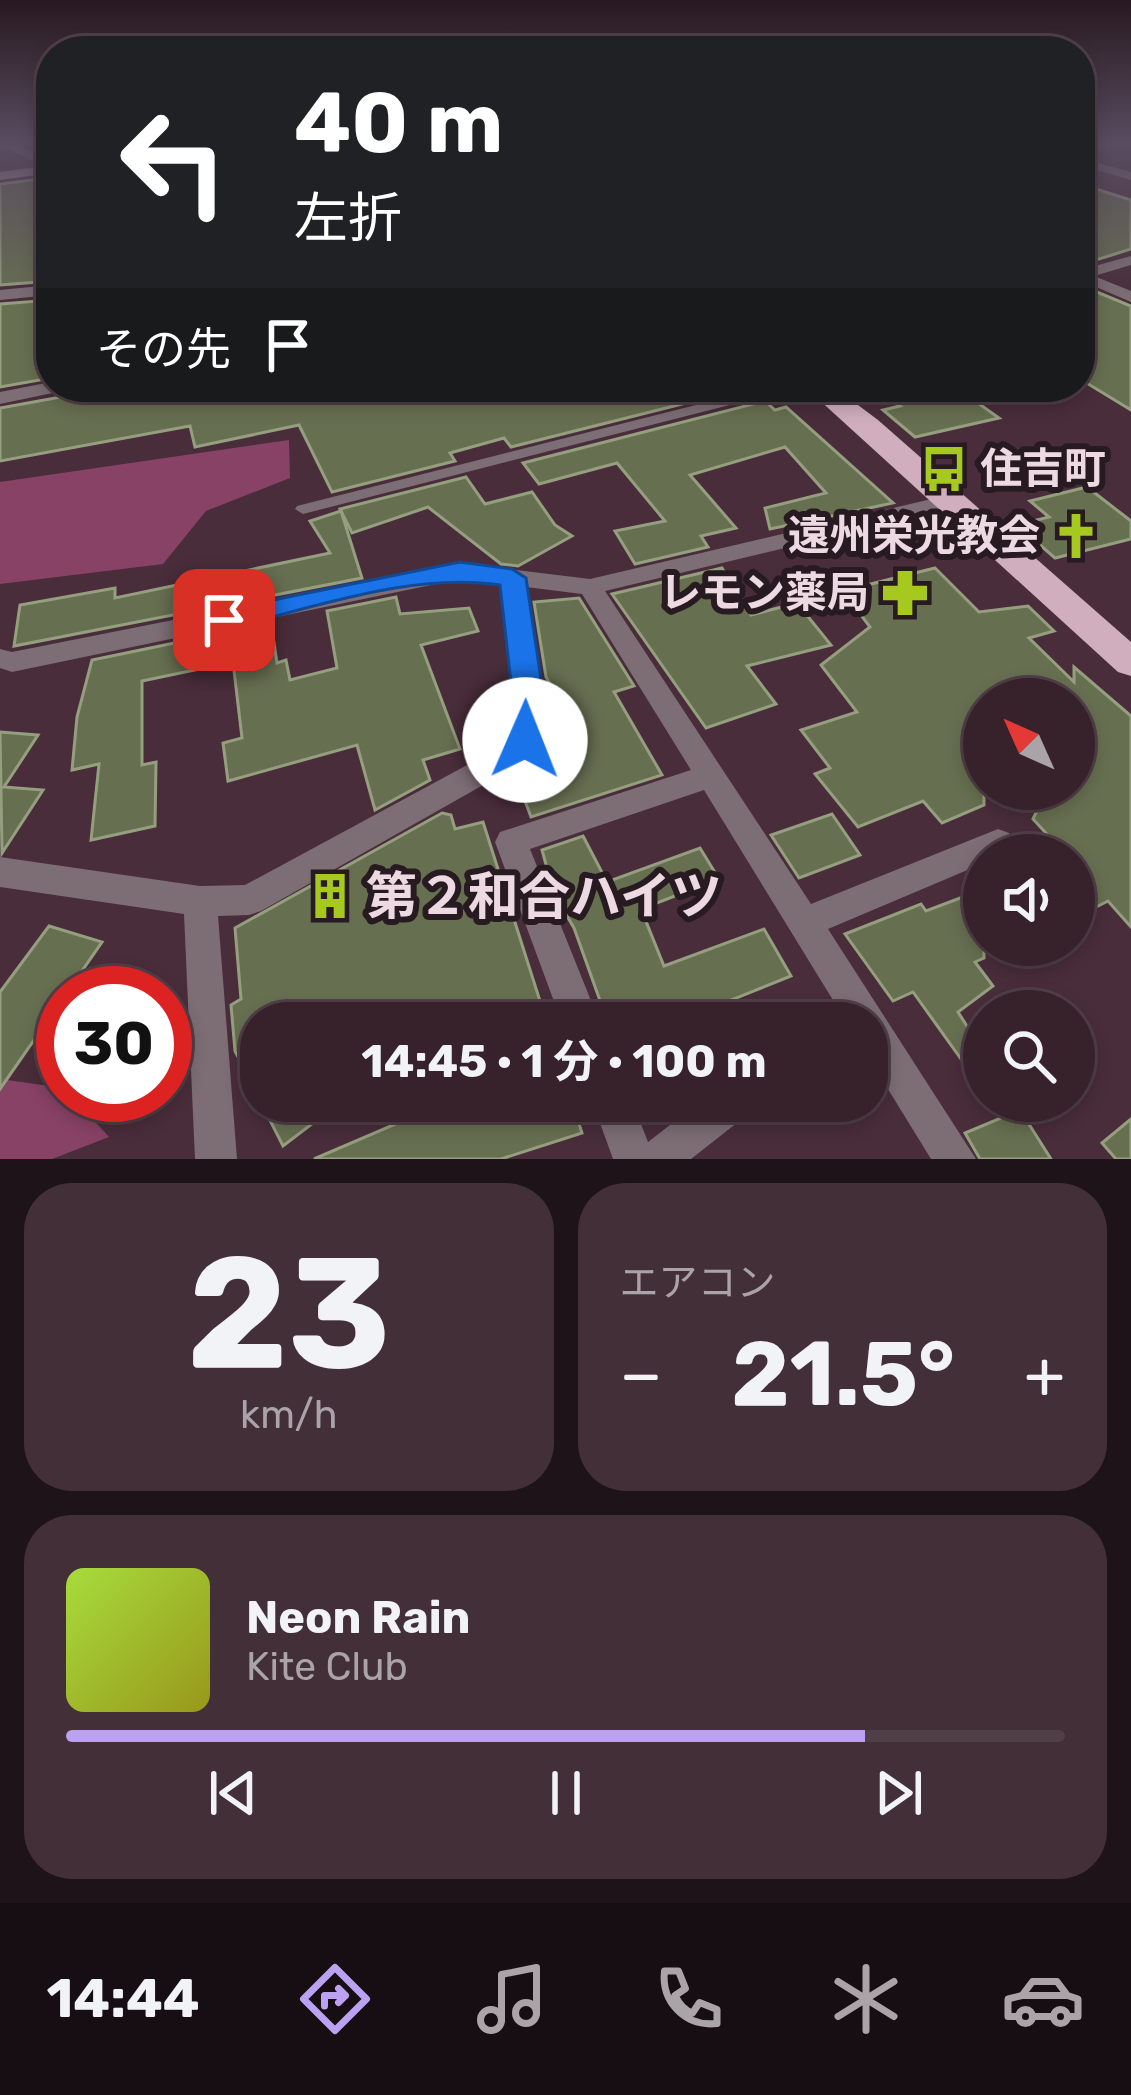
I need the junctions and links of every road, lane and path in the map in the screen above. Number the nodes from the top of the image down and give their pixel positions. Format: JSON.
{"nodes":[{"id":1,"x":1131,"y":260,"type":"edge"},
{"id":2,"x":1095,"y":271,"type":"edge"},
{"id":3,"x":1095,"y":281,"type":"edge"},
{"id":4,"x":36,"y":291,"type":"edge"},
{"id":5,"x":0,"y":295,"type":"edge"},
{"id":6,"x":1131,"y":296,"type":"edge"},
{"id":7,"x":36,"y":391,"type":"edge"},
{"id":8,"x":0,"y":398,"type":"edge"},
{"id":9,"x":724,"y":402,"type":"edge"},
{"id":10,"x":836,"y":402,"type":"edge"},
{"id":11,"x":952,"y":501,"type":"junction"},
{"id":12,"x":303,"y":509,"type":"dead end"},
{"id":13,"x":512,"y":578,"type":"junction"},
{"id":14,"x":590,"y":587,"type":"junction"},
{"id":15,"x":0,"y":658,"type":"edge"},
{"id":16,"x":1131,"y":663,"type":"edge"},
{"id":17,"x":713,"y":775,"type":"junction"},
{"id":18,"x":963,"y":857,"type":"edge"},
{"id":19,"x":0,"y":872,"type":"edge"},
{"id":20,"x":200,"y":901,"type":"junction"},
{"id":21,"x":802,"y":923,"type":"junction"},
{"id":22,"x":573,"y":1002,"type":"edge"},
{"id":23,"x":853,"y":1002,"type":"edge"},
{"id":24,"x":888,"y":1056,"type":"edge"},
{"id":25,"x":628,"y":1122,"type":"edge"},
{"id":26,"x":705,"y":1122,"type":"edge"},
{"id":27,"x":656,"y":1158,"type":"edge"},
{"id":28,"x":216,"y":1159,"type":"edge"},
{"id":29,"x":955,"y":1159,"type":"edge"}],
"edges":[{"from":1,"to":2,"type":"street"},
{"from":3,"to":6,"type":"street"},
{"from":4,"to":5,"type":"street"},
{"from":7,"to":8,"type":"street"},
{"from":9,"to":12,"type":"lane"},
{"from":10,"to":11,"type":"highway"},
{"from":11,"to":14,"type":"street"},
{"from":11,"to":16,"type":"highway"},
{"from":13,"to":14,"type":"street"},
{"from":13,"to":15,"type":"street"},
{"from":13,"to":20,"type":"street"},
{"from":14,"to":17,"type":"street"},
{"from":17,"to":21,"type":"street"},
{"from":17,"to":22,"type":"street"},
{"from":18,"to":21,"type":"street"},
{"from":19,"to":20,"type":"street"},
{"from":20,"to":28,"type":"street"},
{"from":21,"to":23,"type":"street"},
{"from":24,"to":29,"type":"street"},
{"from":25,"to":27,"type":"street"},
{"from":26,"to":27,"type":"street"}]}
